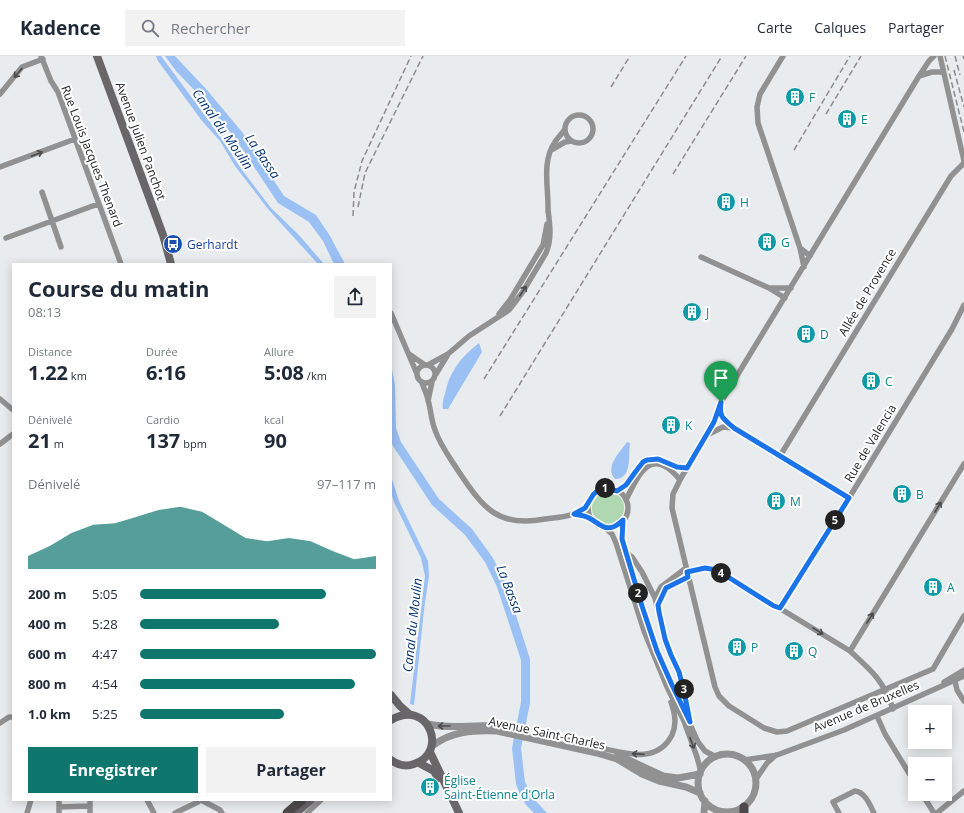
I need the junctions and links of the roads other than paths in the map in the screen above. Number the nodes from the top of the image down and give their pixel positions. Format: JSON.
{"nodes":[{"id":1,"x":97,"y":56,"type":"edge"},
{"id":2,"x":783,"y":56,"type":"edge"},
{"id":3,"x":934,"y":56,"type":"edge"},
{"id":4,"x":940,"y":56,"type":"edge"},
{"id":5,"x":42,"y":58,"type":"edge"},
{"id":6,"x":942,"y":72,"type":"junction"},
{"id":7,"x":919,"y":76,"type":"junction"},
{"id":8,"x":0,"y":94,"type":"edge"},
{"id":9,"x":565,"y":129,"type":"junction"},
{"id":10,"x":75,"y":139,"type":"junction"},
{"id":11,"x":572,"y":141,"type":"junction"},
{"id":12,"x":551,"y":151,"type":"junction"},
{"id":13,"x":964,"y":162,"type":"edge"},
{"id":14,"x":0,"y":167,"type":"edge"},
{"id":15,"x":42,"y":192,"type":"dead end"},
{"id":16,"x":98,"y":204,"type":"junction"},
{"id":17,"x":52,"y":221,"type":"junction"},
{"id":18,"x":163,"y":235,"type":"junction"},
{"id":19,"x":6,"y":238,"type":"dead end"},
{"id":20,"x":61,"y":247,"type":"dead end"},
{"id":21,"x":800,"y":248,"type":"junction"},
{"id":22,"x":810,"y":256,"type":"junction"},
{"id":23,"x":701,"y":257,"type":"dead end"},
{"id":24,"x":121,"y":263,"type":"edge"},
{"id":25,"x":171,"y":263,"type":"edge"},
{"id":26,"x":176,"y":263,"type":"edge"},
{"id":27,"x":804,"y":267,"type":"junction"},
{"id":28,"x":769,"y":288,"type":"junction"},
{"id":29,"x":791,"y":288,"type":"junction"},
{"id":30,"x":785,"y":298,"type":"junction"},
{"id":31,"x":964,"y":305,"type":"edge"},
{"id":32,"x":392,"y":315,"type":"edge"},
{"id":33,"x":407,"y":352,"type":"junction"},
{"id":34,"x":448,"y":354,"type":"junction"},
{"id":35,"x":426,"y":365,"type":"junction"},
{"id":36,"x":417,"y":374,"type":"junction"},
{"id":37,"x":436,"y":374,"type":"junction"},
{"id":38,"x":432,"y":382,"type":"junction"},
{"id":39,"x":422,"y":383,"type":"junction"},
{"id":40,"x":0,"y":398,"type":"edge"},
{"id":41,"x":428,"y":401,"type":"junction"},
{"id":42,"x":721,"y":402,"type":"junction"},
{"id":43,"x":12,"y":409,"type":"edge"},
{"id":44,"x":734,"y":428,"type":"junction"},
{"id":45,"x":12,"y":435,"type":"edge"},
{"id":46,"x":707,"y":436,"type":"junction"},
{"id":47,"x":0,"y":444,"type":"edge"},
{"id":48,"x":780,"y":456,"type":"junction"},
{"id":49,"x":964,"y":464,"type":"edge"},
{"id":50,"x":687,"y":468,"type":"junction"},
{"id":51,"x":680,"y":480,"type":"junction"},
{"id":52,"x":617,"y":491,"type":"junction"},
{"id":53,"x":849,"y":498,"type":"junction"},
{"id":54,"x":626,"y":500,"type":"junction"},
{"id":55,"x":588,"y":503,"type":"junction"},
{"id":56,"x":574,"y":514,"type":"junction"},
{"id":57,"x":592,"y":519,"type":"junction"},
{"id":58,"x":623,"y":520,"type":"junction"},
{"id":59,"x":604,"y":527,"type":"junction"},
{"id":60,"x":625,"y":552,"type":"junction"},
{"id":61,"x":687,"y":572,"type":"junction"},
{"id":62,"x":655,"y":598,"type":"junction"},
{"id":63,"x":658,"y":605,"type":"junction"},
{"id":64,"x":780,"y":608,"type":"junction"},
{"id":65,"x":964,"y":616,"type":"edge"},
{"id":66,"x":650,"y":646,"type":"junction"},
{"id":67,"x":850,"y":651,"type":"junction"},
{"id":68,"x":964,"y":670,"type":"edge"},
{"id":69,"x":964,"y":676,"type":"edge"},
{"id":70,"x":955,"y":681,"type":"junction"},
{"id":71,"x":885,"y":690,"type":"junction"},
{"id":72,"x":930,"y":690,"type":"junction"},
{"id":73,"x":392,"y":696,"type":"edge"},
{"id":74,"x":964,"y":701,"type":"edge"},
{"id":75,"x":893,"y":709,"type":"junction"},
{"id":76,"x":409,"y":714,"type":"junction"},
{"id":77,"x":12,"y":716,"type":"edge"},
{"id":78,"x":877,"y":716,"type":"junction"},
{"id":79,"x":392,"y":719,"type":"edge"},
{"id":80,"x":690,"y":722,"type":"junction"},
{"id":81,"x":0,"y":723,"type":"edge"},
{"id":82,"x":428,"y":724,"type":"junction"},
{"id":83,"x":510,"y":732,"type":"junction"},
{"id":84,"x":528,"y":736,"type":"junction"},
{"id":85,"x":589,"y":746,"type":"junction"},
{"id":86,"x":431,"y":749,"type":"junction"},
{"id":87,"x":777,"y":755,"type":"junction"},
{"id":88,"x":716,"y":757,"type":"junction"},
{"id":89,"x":392,"y":760,"type":"edge"},
{"id":90,"x":744,"y":760,"type":"junction"},
{"id":91,"x":419,"y":763,"type":"junction"},
{"id":92,"x":908,"y":772,"type":"edge"},
{"id":93,"x":700,"y":773,"type":"junction"},
{"id":94,"x":756,"y":779,"type":"junction"},
{"id":95,"x":964,"y":791,"type":"edge"},
{"id":96,"x":700,"y":793,"type":"junction"},
{"id":97,"x":450,"y":795,"type":"junction"},
{"id":98,"x":31,"y":801,"type":"edge"},
{"id":99,"x":148,"y":801,"type":"edge"},
{"id":100,"x":199,"y":801,"type":"edge"},
{"id":101,"x":202,"y":801,"type":"edge"},
{"id":102,"x":301,"y":801,"type":"edge"},
{"id":103,"x":311,"y":801,"type":"edge"},
{"id":104,"x":320,"y":801,"type":"edge"},
{"id":105,"x":927,"y":801,"type":"edge"},
{"id":106,"x":705,"y":802,"type":"junction"},
{"id":107,"x":90,"y":803,"type":"edge"},
{"id":108,"x":59,"y":810,"type":"edge"},
{"id":109,"x":744,"y":810,"type":"edge"},
{"id":110,"x":716,"y":812,"type":"edge"},
{"id":111,"x":27,"y":813,"type":"edge"},
{"id":112,"x":90,"y":813,"type":"edge"},
{"id":113,"x":154,"y":813,"type":"edge"},
{"id":114,"x":175,"y":813,"type":"edge"},
{"id":115,"x":222,"y":813,"type":"edge"},
{"id":116,"x":287,"y":813,"type":"edge"},
{"id":117,"x":296,"y":813,"type":"edge"},
{"id":118,"x":307,"y":813,"type":"edge"},
{"id":119,"x":459,"y":813,"type":"edge"},
{"id":120,"x":704,"y":813,"type":"edge"},
{"id":121,"x":839,"y":813,"type":"edge"},
{"id":122,"x":874,"y":813,"type":"edge"},
{"id":123,"x":935,"y":813,"type":"edge"}],
"edges":[{"from":1,"to":18,"type":"main road","name":"Avenue Julien Panchot"},
{"from":2,"to":21,"type":"street"},
{"from":3,"to":7,"type":"street"},
{"from":4,"to":6,"type":"street"},
{"from":5,"to":8,"type":"street","one_way":true},
{"from":5,"to":10,"type":"street","name":"Rue Louis Jacques Thenard"},
{"from":6,"to":7,"type":"street"},
{"from":6,"to":13,"type":"street"},
{"from":7,"to":22,"type":"street"},
{"from":9,"to":11,"type":"street"},
{"from":9,"to":11,"type":"street"},
{"from":9,"to":12,"type":"street"},
{"from":14,"to":10,"type":"street","one_way":true},
{"from":10,"to":16,"type":"street","name":"Rue Louis Jacques Thenard"},
{"from":11,"to":12,"type":"street"},
{"from":12,"to":34,"type":"street"},
{"from":13,"to":48,"type":"street","name":"Allée de Provence"},
{"from":15,"to":17,"type":"street"},
{"from":16,"to":17,"type":"street"},
{"from":16,"to":24,"type":"street","name":"Rue Louis Jacques Thenard"},
{"from":17,"to":19,"type":"street"},
{"from":17,"to":20,"type":"street"},
{"from":18,"to":25,"type":"main road","name":"Avenue Julien Panchot"},
{"from":18,"to":26,"type":"main road","name":"Avenue Julien Panchot"},
{"from":21,"to":22,"type":"street"},
{"from":21,"to":27,"type":"street"},
{"from":22,"to":27,"type":"street"},
{"from":23,"to":28,"type":"street"},
{"from":27,"to":29,"type":"street"},
{"from":28,"to":29,"type":"street"},
{"from":28,"to":30,"type":"street"},
{"from":29,"to":30,"type":"street"},
{"from":30,"to":42,"type":"street"},
{"from":31,"to":53,"type":"street","name":"Rue de Valencia"},
{"from":32,"to":33,"type":"street"},
{"from":33,"to":35,"type":"street"},
{"from":33,"to":36,"type":"street"},
{"from":34,"to":35,"type":"street"},
{"from":34,"to":37,"type":"street"},
{"from":35,"to":36,"type":"street"},
{"from":35,"to":37,"type":"street"},
{"from":36,"to":39,"type":"street"},
{"from":37,"to":38,"type":"street"},
{"from":38,"to":39,"type":"street"},
{"from":38,"to":41,"type":"street"},
{"from":39,"to":41,"type":"street"},
{"from":40,"to":43,"type":"street"},
{"from":41,"to":56,"type":"street"},
{"from":42,"to":44,"type":"street"},
{"from":42,"to":46,"type":"street"},
{"from":44,"to":46,"type":"street"},
{"from":44,"to":48,"type":"street"},
{"from":45,"to":47,"type":"street"},
{"from":46,"to":50,"type":"street"},
{"from":48,"to":53,"type":"street"},
{"from":67,"to":49,"type":"street","one_way":true},
{"from":50,"to":51,"type":"street"},
{"from":50,"to":52,"type":"street"},
{"from":51,"to":54,"type":"street"},
{"from":51,"to":61,"type":"street"},
{"from":52,"to":54,"type":"street"},
{"from":52,"to":55,"type":"street"},
{"from":53,"to":64,"type":"street","name":"Rue de Valencia"},
{"from":54,"to":58,"type":"street"},
{"from":55,"to":56,"type":"street"},
{"from":55,"to":57,"type":"street"},
{"from":56,"to":57,"type":"street"},
{"from":57,"to":59,"type":"street"},
{"from":58,"to":59,"type":"street"},
{"from":58,"to":60,"type":"street"},
{"from":59,"to":66,"type":"street"},
{"from":60,"to":62,"type":"street"},
{"from":60,"to":80,"type":"street"},
{"from":61,"to":62,"type":"street"},
{"from":61,"to":63,"type":"street"},
{"from":61,"to":64,"type":"street"},
{"from":61,"to":71,"type":"street"},
{"from":62,"to":63,"type":"street"},
{"from":63,"to":80,"type":"street"},
{"from":64,"to":67,"type":"street","one_way":true},
{"from":65,"to":71,"type":"street"},
{"from":66,"to":85,"type":"street","one_way":true},
{"from":66,"to":93,"type":"street","one_way":true},
{"from":67,"to":71,"type":"street"},
{"from":68,"to":72,"type":"street"},
{"from":69,"to":70,"type":"street","name":"Avenue de Bruxelles"},
{"from":70,"to":72,"type":"street","name":"Avenue de Bruxelles"},
{"from":70,"to":74,"type":"street"},
{"from":71,"to":75,"type":"street"},
{"from":72,"to":75,"type":"street","name":"Avenue de Bruxelles"},
{"from":73,"to":76,"type":"main road"},
{"from":75,"to":78,"type":"street","name":"Avenue de Bruxelles"},
{"from":76,"to":79,"type":"main road"},
{"from":76,"to":82,"type":"main road"},
{"from":77,"to":81,"type":"street"},
{"from":78,"to":87,"type":"street","name":"Avenue de Bruxelles"},
{"from":78,"to":92,"type":"street"},
{"from":80,"to":88,"type":"street"},
{"from":83,"to":82,"type":"street","name":"Avenue Saint-Charles","one_way":true},
{"from":82,"to":86,"type":"main road"},
{"from":83,"to":84,"type":"street","name":"Avenue Saint-Charles"},
{"from":83,"to":86,"type":"street","name":"Avenue Saint-Charles"},
{"from":84,"to":85,"type":"street","name":"Avenue Saint-Charles"},
{"from":84,"to":96,"type":"street","name":"Avenue Saint-Charles"},
{"from":85,"to":93,"type":"street","name":"Avenue Saint-Charles"},
{"from":86,"to":91,"type":"main road"},
{"from":86,"to":97,"type":"main road"},
{"from":87,"to":90,"type":"street","name":"Avenue de Bruxelles"},
{"from":87,"to":94,"type":"street","name":"Avenue de Bruxelles"},
{"from":88,"to":90,"type":"street"},
{"from":88,"to":93,"type":"street"},
{"from":89,"to":91,"type":"main road"},
{"from":90,"to":94,"type":"street"},
{"from":91,"to":97,"type":"main road"},
{"from":93,"to":96,"type":"street"},
{"from":94,"to":109,"type":"street"},
{"from":95,"to":123,"type":"street"},
{"from":96,"to":106,"type":"street"},
{"from":97,"to":119,"type":"main road"},
{"from":98,"to":111,"type":"street"},
{"from":99,"to":113,"type":"street"},
{"from":100,"to":114,"type":"street"},
{"from":101,"to":115,"type":"street"},
{"from":102,"to":116,"type":"main road"},
{"from":103,"to":117,"type":"main road"},
{"from":104,"to":118,"type":"street"},
{"from":105,"to":123,"type":"street"},
{"from":106,"to":110,"type":"street"},
{"from":106,"to":120,"type":"street"},
{"from":107,"to":108,"type":"street"},
{"from":107,"to":112,"type":"street"},
{"from":109,"to":110,"type":"street"},
{"from":121,"to":122,"type":"street"}]}
